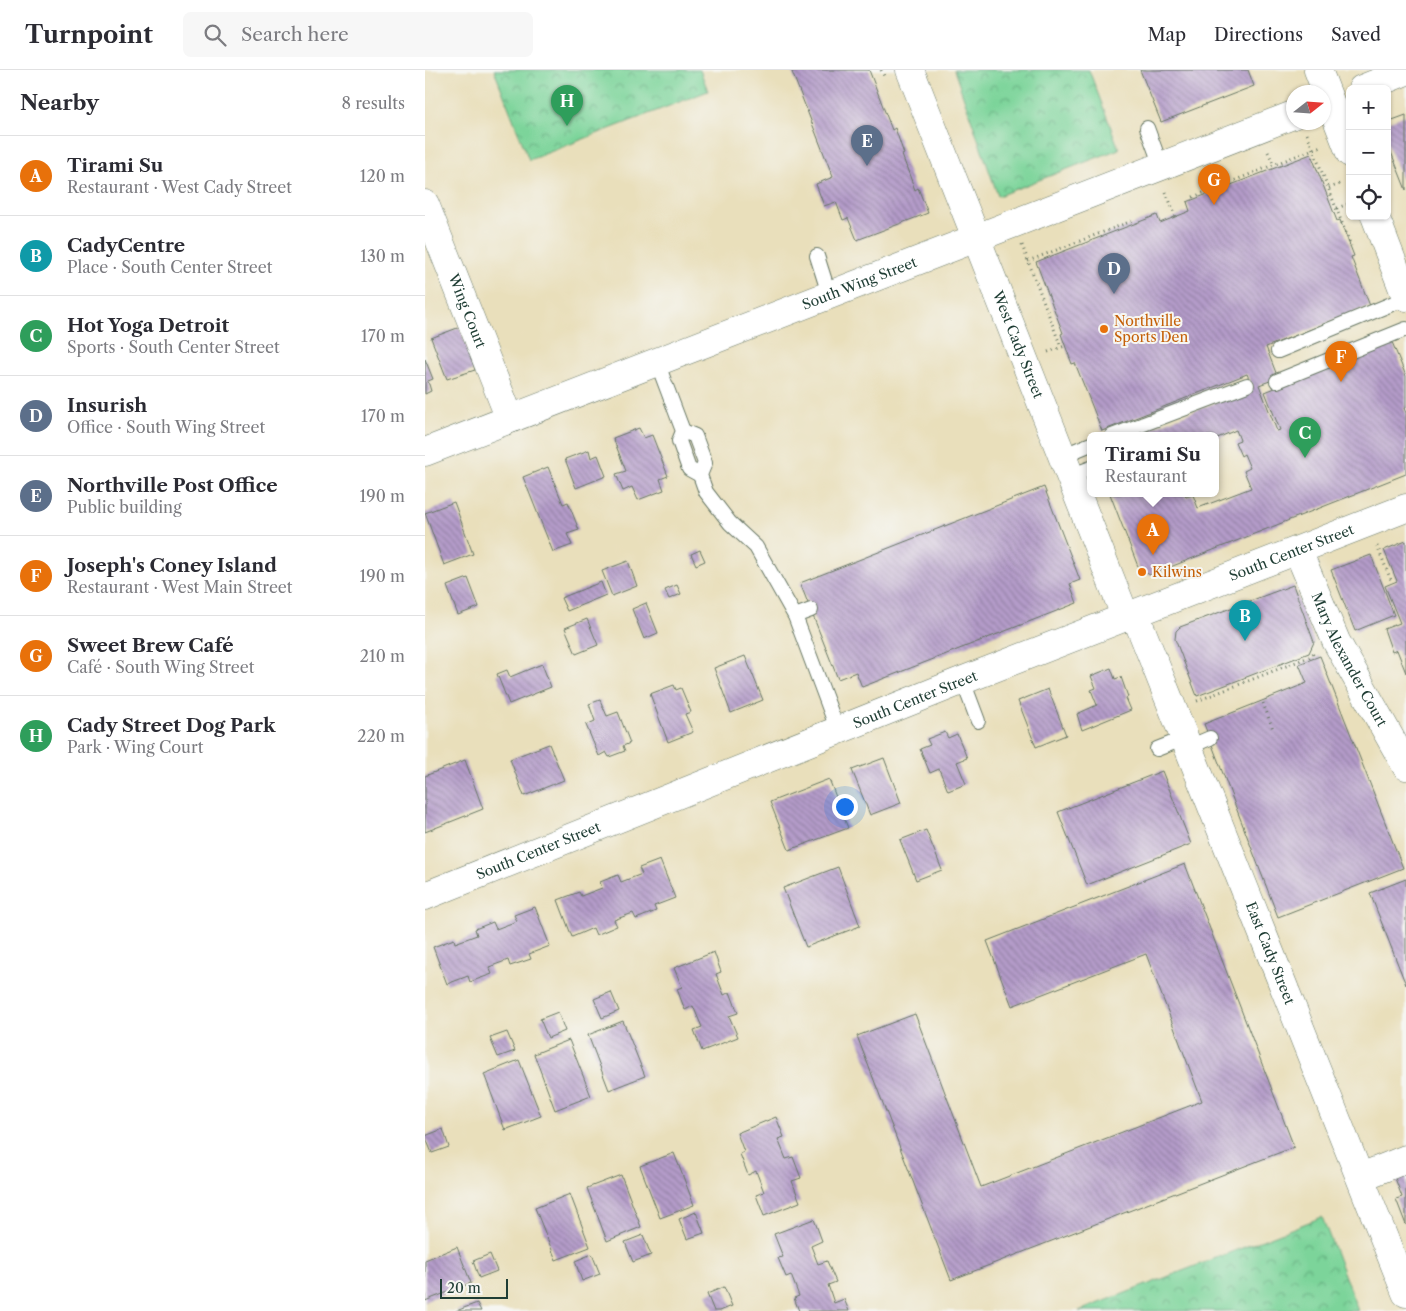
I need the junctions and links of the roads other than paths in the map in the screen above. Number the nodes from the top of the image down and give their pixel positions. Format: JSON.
{"nodes":[{"id":1,"x":910,"y":70,"type":"edge"},
{"id":2,"x":1318,"y":70,"type":"edge"},
{"id":3,"x":1406,"y":71,"type":"edge"},
{"id":4,"x":1372,"y":80,"type":"edge"},
{"id":5,"x":1334,"y":99,"type":"edge"},
{"id":6,"x":1147,"y":128,"type":"dead end"},
{"id":7,"x":1286,"y":129,"type":"edge"},
{"id":8,"x":1346,"y":140,"type":"edge"},
{"id":9,"x":1163,"y":177,"type":"junction"},
{"id":10,"x":425,"y":204,"type":"edge"},
{"id":11,"x":1377,"y":220,"type":"edge"},
{"id":12,"x":976,"y":237,"type":"junction"},
{"id":13,"x":817,"y":256,"type":"dead end"},
{"id":14,"x":829,"y":294,"type":"junction"},
{"id":15,"x":1406,"y":298,"type":"edge"},
{"id":16,"x":1406,"y":329,"type":"edge"},
{"id":17,"x":1278,"y":350,"type":"dead end"},
{"id":18,"x":657,"y":362,"type":"junction"},
{"id":19,"x":1277,"y":381,"type":"dead end"},
{"id":20,"x":1247,"y":385,"type":"dead end"},
{"id":21,"x":510,"y":419,"type":"junction"},
{"id":22,"x":1123,"y":432,"type":"edge"},
{"id":23,"x":1087,"y":449,"type":"edge"},
{"id":24,"x":425,"y":452,"type":"edge"},
{"id":25,"x":1074,"y":466,"type":"edge"},
{"id":26,"x":1406,"y":508,"type":"edge"},
{"id":27,"x":1299,"y":551,"type":"junction"},
{"id":28,"x":811,"y":610,"type":"dead end"},
{"id":29,"x":795,"y":616,"type":"junction"},
{"id":30,"x":1131,"y":616,"type":"junction"},
{"id":31,"x":963,"y":681,"type":"junction"},
{"id":32,"x":977,"y":721,"type":"dead end"},
{"id":33,"x":838,"y":731,"type":"junction"},
{"id":34,"x":1194,"y":741,"type":"junction"},
{"id":35,"x":1157,"y":749,"type":"dead end"},
{"id":36,"x":1406,"y":766,"type":"edge"},
{"id":37,"x":425,"y":896,"type":"edge"},
{"id":38,"x":1406,"y":1159,"type":"edge"},
{"id":39,"x":1361,"y":1177,"type":"junction"},
{"id":40,"x":1406,"y":1293,"type":"edge"}],
"edges":[{"from":1,"to":12,"type":"street","name":"West Cady Street"},
{"from":2,"to":5,"type":"street"},
{"from":3,"to":4,"type":"street"},
{"from":5,"to":8,"type":"street"},
{"from":6,"to":9,"type":"lane"},
{"from":7,"to":9,"type":"street","name":"South Wing Street"},
{"from":9,"to":12,"type":"street","name":"South Wing Street"},
{"from":10,"to":21,"type":"street","name":"Wing Court"},
{"from":11,"to":15,"type":"street"},
{"from":12,"to":14,"type":"street","name":"South Wing Street"},
{"from":12,"to":25,"type":"street","name":"West Cady Street"},
{"from":13,"to":14,"type":"lane"},
{"from":14,"to":18,"type":"street","name":"South Wing Street"},
{"from":15,"to":17,"type":"lane"},
{"from":16,"to":19,"type":"lane"},
{"from":18,"to":21,"type":"street","name":"South Wing Street"},
{"from":18,"to":29,"type":"lane"},
{"from":20,"to":22,"type":"lane"},
{"from":21,"to":24,"type":"street","name":"South Wing Street"},
{"from":23,"to":25,"type":"lane"},
{"from":25,"to":30,"type":"street","name":"West Cady Street"},
{"from":26,"to":27,"type":"street","name":"South Center Street"},
{"from":27,"to":30,"type":"street","name":"South Center Street"},
{"from":27,"to":36,"type":"street","name":"Mary Alexander Court"},
{"from":28,"to":29,"type":"lane"},
{"from":29,"to":33,"type":"lane"},
{"from":30,"to":31,"type":"street","name":"South Center Street"},
{"from":30,"to":34,"type":"street","name":"East Cady Street"},
{"from":31,"to":32,"type":"lane"},
{"from":31,"to":33,"type":"street","name":"South Center Street"},
{"from":33,"to":37,"type":"street","name":"South Center Street"},
{"from":34,"to":35,"type":"lane"},
{"from":34,"to":39,"type":"street","name":"East Cady Street"},
{"from":38,"to":39,"type":"street"},
{"from":39,"to":40,"type":"street","name":"East Cady Street"}]}
